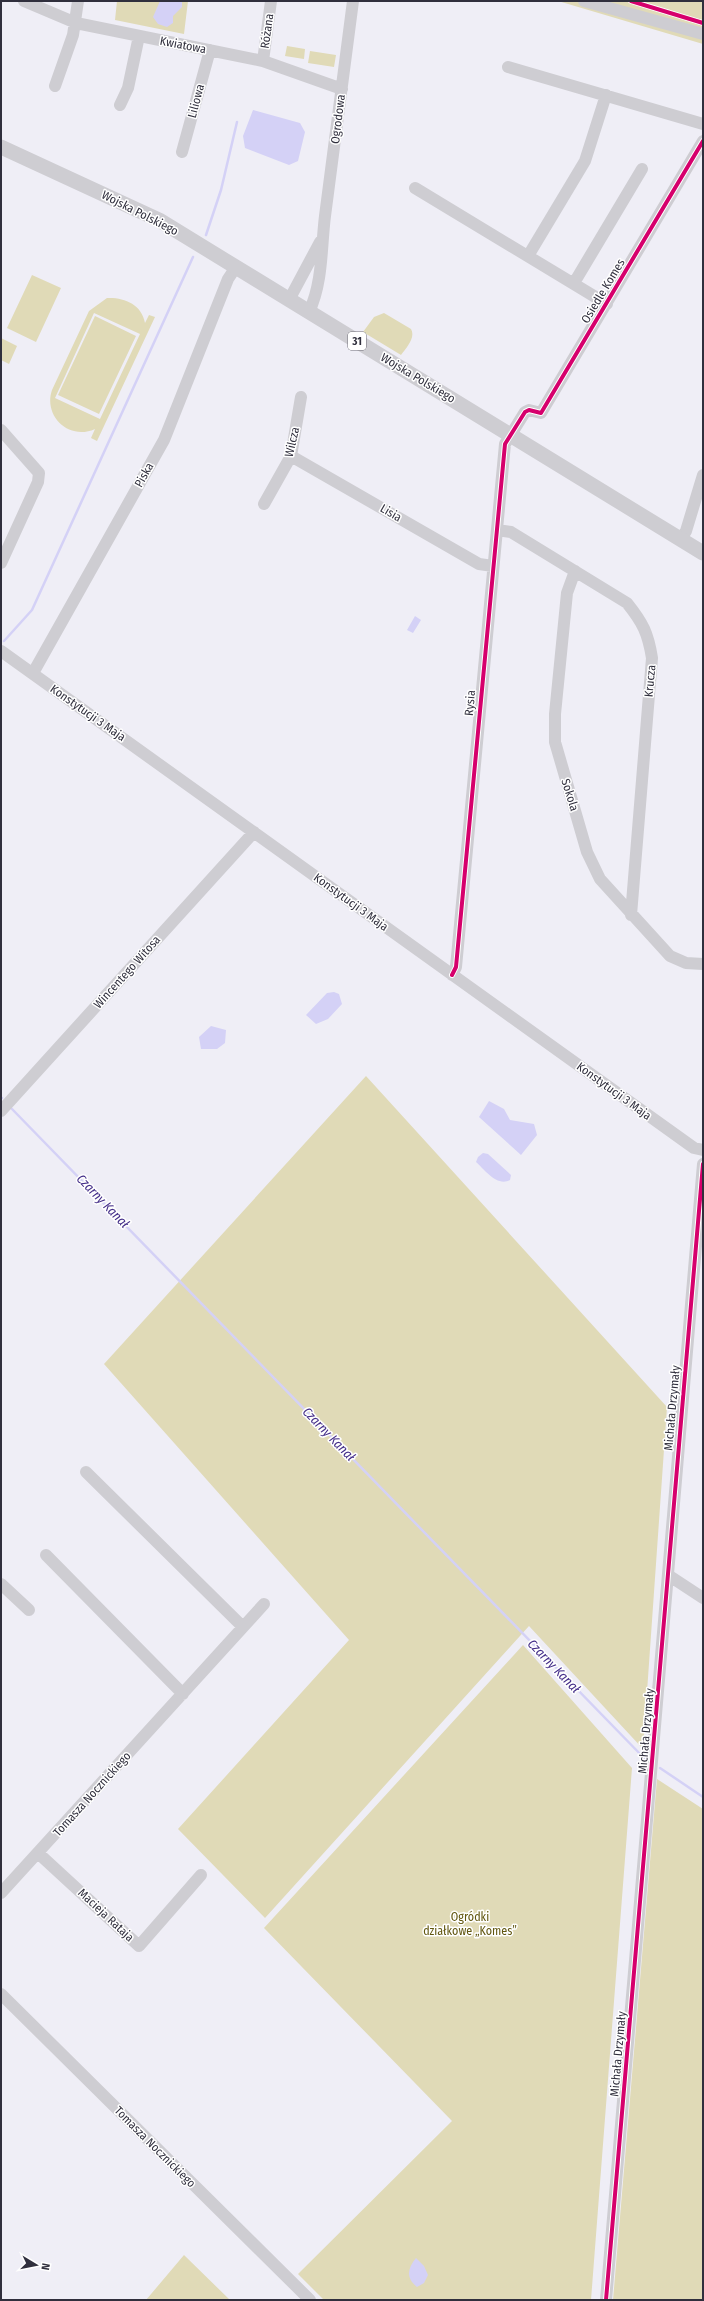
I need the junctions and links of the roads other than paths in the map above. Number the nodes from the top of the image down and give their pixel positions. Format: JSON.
{"nodes":[{"id":1,"x":24,"y":1,"type":"edge"},
{"id":2,"x":78,"y":1,"type":"edge"},
{"id":3,"x":271,"y":1,"type":"edge"},
{"id":4,"x":354,"y":1,"type":"edge"},
{"id":5,"x":584,"y":1,"type":"edge"},
{"id":6,"x":76,"y":23,"type":"junction"},
{"id":7,"x":703,"y":34,"type":"edge"},
{"id":8,"x":138,"y":36,"type":"junction"},
{"id":9,"x":210,"y":50,"type":"junction"},
{"id":10,"x":263,"y":60,"type":"junction"},
{"id":11,"x":508,"y":67,"type":"dead end"},
{"id":12,"x":55,"y":86,"type":"dead end"},
{"id":13,"x":342,"y":89,"type":"junction"},
{"id":14,"x":606,"y":95,"type":"junction"},
{"id":15,"x":120,"y":105,"type":"dead end"},
{"id":16,"x":703,"y":124,"type":"edge"},
{"id":17,"x":703,"y":141,"type":"edge"},
{"id":18,"x":1,"y":147,"type":"edge"},
{"id":19,"x":182,"y":152,"type":"dead end"},
{"id":20,"x":642,"y":169,"type":"dead end"},
{"id":21,"x":415,"y":188,"type":"dead end"},
{"id":22,"x":323,"y":237,"type":"junction"},
{"id":23,"x":528,"y":256,"type":"junction"},
{"id":24,"x":236,"y":267,"type":"junction"},
{"id":25,"x":574,"y":283,"type":"junction"},
{"id":26,"x":289,"y":300,"type":"junction"},
{"id":27,"x":607,"y":304,"type":"junction"},
{"id":28,"x":309,"y":312,"type":"junction"},
{"id":29,"x":301,"y":397,"type":"dead end"},
{"id":30,"x":1,"y":430,"type":"edge"},
{"id":31,"x":510,"y":434,"type":"junction"},
{"id":32,"x":291,"y":456,"type":"junction"},
{"id":33,"x":703,"y":475,"type":"edge"},
{"id":34,"x":264,"y":504,"type":"dead end"},
{"id":35,"x":497,"y":530,"type":"junction"},
{"id":36,"x":681,"y":539,"type":"junction"},
{"id":37,"x":703,"y":553,"type":"edge"},
{"id":38,"x":1,"y":563,"type":"edge"},
{"id":39,"x":493,"y":566,"type":"junction"},
{"id":40,"x":575,"y":571,"type":"junction"},
{"id":41,"x":1,"y":651,"type":"edge"},
{"id":42,"x":32,"y":673,"type":"junction"},
{"id":43,"x":254,"y":832,"type":"junction"},
{"id":44,"x":631,"y":915,"type":"junction"},
{"id":45,"x":703,"y":964,"type":"edge"},
{"id":46,"x":452,"y":975,"type":"junction"},
{"id":47,"x":1,"y":1112,"type":"edge"},
{"id":48,"x":703,"y":1150,"type":"edge"},
{"id":49,"x":703,"y":1164,"type":"edge"},
{"id":50,"x":701,"y":1215,"type":"edge"},
{"id":51,"x":86,"y":1472,"type":"dead end"},
{"id":52,"x":46,"y":1555,"type":"dead end"},
{"id":53,"x":668,"y":1575,"type":"junction"},
{"id":54,"x":1,"y":1584,"type":"edge"},
{"id":55,"x":703,"y":1598,"type":"edge"},
{"id":56,"x":264,"y":1604,"type":"dead end"},
{"id":57,"x":29,"y":1610,"type":"dead end"},
{"id":58,"x":243,"y":1628,"type":"junction"},
{"id":59,"x":183,"y":1694,"type":"junction"},
{"id":60,"x":38,"y":1853,"type":"junction"},
{"id":61,"x":201,"y":1875,"type":"dead end"},
{"id":62,"x":1,"y":1893,"type":"edge"},
{"id":63,"x":1,"y":1994,"type":"edge"},
{"id":64,"x":310,"y":2300,"type":"edge"},
{"id":65,"x":606,"y":2300,"type":"edge"}],
"edges":[{"from":1,"to":6,"type":"street","name":"Kwiatowa"},
{"from":2,"to":6,"type":"street"},
{"from":3,"to":10,"type":"street","name":"Różana"},
{"from":4,"to":13,"type":"street","name":"Ogrodowa"},
{"from":5,"to":7,"type":"street"},
{"from":6,"to":8,"type":"street","name":"Kwiatowa"},
{"from":6,"to":12,"type":"street"},
{"from":8,"to":9,"type":"street","name":"Kwiatowa"},
{"from":8,"to":15,"type":"street"},
{"from":9,"to":10,"type":"street","name":"Kwiatowa"},
{"from":9,"to":19,"type":"street","name":"Liliowa"},
{"from":10,"to":13,"type":"street","name":"Kwiatowa"},
{"from":11,"to":14,"type":"street"},
{"from":13,"to":22,"type":"street","name":"Ogrodowa"},
{"from":14,"to":16,"type":"street"},
{"from":14,"to":23,"type":"street"},
{"from":17,"to":27,"type":"street","name":"Osiedle Komes"},
{"from":18,"to":24,"type":"main road","name":"Wojska Polskiego","number":"31"},
{"from":20,"to":25,"type":"street"},
{"from":21,"to":23,"type":"street","name":"Osiedle Komes"},
{"from":22,"to":26,"type":"street","name":"Ogrodowa"},
{"from":22,"to":28,"type":"street","name":"Ogrodowa"},
{"from":23,"to":25,"type":"street","name":"Osiedle Komes"},
{"from":24,"to":26,"type":"main road","name":"Wojska Polskiego","number":"31"},
{"from":24,"to":42,"type":"street","name":"Piska"},
{"from":25,"to":27,"type":"street","name":"Osiedle Komes"},
{"from":26,"to":28,"type":"main road","name":"Wojska Polskiego","number":"31"},
{"from":27,"to":31,"type":"street","name":"Osiedle Komes"},
{"from":28,"to":31,"type":"main road","name":"Wojska Polskiego","number":"31"},
{"from":29,"to":32,"type":"street","name":"Wilcza"},
{"from":30,"to":38,"type":"street"},
{"from":31,"to":35,"type":"street","name":"Rysia"},
{"from":31,"to":36,"type":"main road","name":"Wojska Polskiego","number":"31"},
{"from":32,"to":34,"type":"street","name":"Wilcza"},
{"from":32,"to":39,"type":"street","name":"Lisia"},
{"from":33,"to":36,"type":"street"},
{"from":35,"to":39,"type":"street","name":"Rysia"},
{"from":35,"to":40,"type":"street","name":"Krucza"},
{"from":36,"to":37,"type":"main road","name":"Wojska Polskiego","number":"31"},
{"from":39,"to":46,"type":"street","name":"Rysia"},
{"from":40,"to":44,"type":"street","name":"Sokola"},
{"from":40,"to":44,"type":"street","name":"Krucza"},
{"from":41,"to":42,"type":"street","name":"Konstytucji 3 Maja"},
{"from":42,"to":43,"type":"street","name":"Konstytucji 3 Maja"},
{"from":43,"to":46,"type":"street","name":"Konstytucji 3 Maja"},
{"from":43,"to":47,"type":"street","name":"Wincentego Witosa"},
{"from":44,"to":45,"type":"street","name":"Sokola"},
{"from":46,"to":48,"type":"street","name":"Konstytucji 3 Maja"},
{"from":49,"to":50,"type":"street","name":"Michała Drzymały"},
{"from":50,"to":53,"type":"street","name":"Michała Drzymały"},
{"from":51,"to":58,"type":"street"},
{"from":52,"to":59,"type":"street"},
{"from":53,"to":55,"type":"street"},
{"from":53,"to":65,"type":"street","name":"Michała Drzymały"},
{"from":54,"to":57,"type":"street"},
{"from":56,"to":58,"type":"street","name":"Tomasza Nocznickiego"},
{"from":58,"to":59,"type":"street","name":"Tomasza Nocznickiego"},
{"from":59,"to":60,"type":"street","name":"Tomasza Nocznickiego"},
{"from":60,"to":61,"type":"street","name":"Macieja Rataja"},
{"from":60,"to":62,"type":"street","name":"Tomasza Nocznickiego"},
{"from":63,"to":64,"type":"street","name":"Tomasza Nocznickiego"}]}
